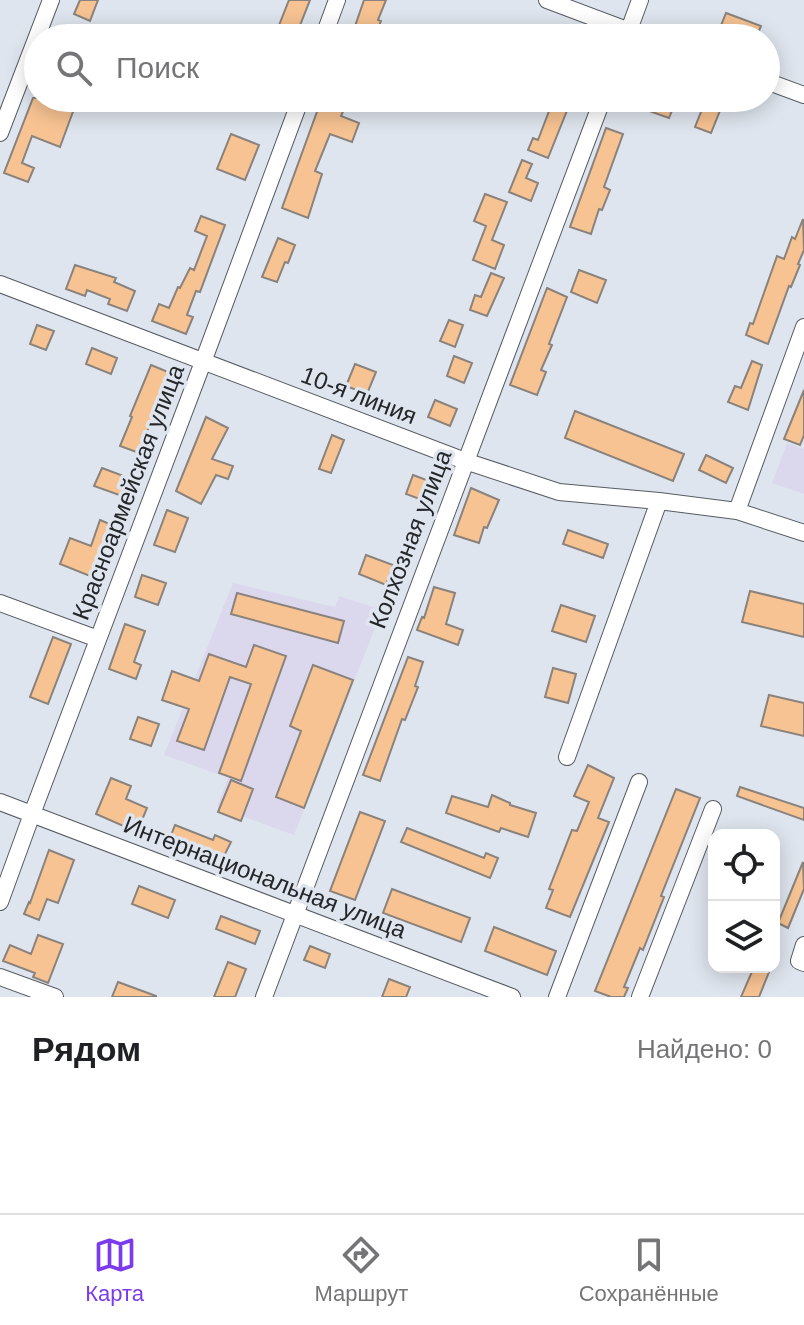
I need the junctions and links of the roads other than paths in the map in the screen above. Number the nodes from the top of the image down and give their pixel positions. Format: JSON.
{"nodes":[{"id":1,"x":51,"y":0,"type":"edge"},
{"id":2,"x":337,"y":0,"type":"edge"},
{"id":3,"x":547,"y":0,"type":"edge"},
{"id":4,"x":640,"y":0,"type":"edge"},
{"id":5,"x":42,"y":24,"type":"edge"},
{"id":6,"x":328,"y":24,"type":"edge"},
{"id":7,"x":603,"y":24,"type":"edge"},
{"id":8,"x":631,"y":24,"type":"edge"},
{"id":9,"x":24,"y":70,"type":"edge"},
{"id":10,"x":780,"y":86,"type":"edge"},
{"id":11,"x":804,"y":95,"type":"edge"},
{"id":12,"x":296,"y":112,"type":"edge"},
{"id":13,"x":598,"y":112,"type":"edge"},
{"id":14,"x":0,"y":133,"type":"edge"},
{"id":15,"x":0,"y":284,"type":"edge"},
{"id":16,"x":804,"y":327,"type":"edge"},
{"id":17,"x":203,"y":362,"type":"junction"},
{"id":18,"x":465,"y":461,"type":"junction"},
{"id":19,"x":659,"y":501,"type":"junction"},
{"id":20,"x":737,"y":511,"type":"junction"},
{"id":21,"x":804,"y":533,"type":"edge"},
{"id":22,"x":0,"y":603,"type":"edge"},
{"id":23,"x":98,"y":639,"type":"junction"},
{"id":24,"x":567,"y":757,"type":"dead end"},
{"id":25,"x":639,"y":782,"type":"dead end"},
{"id":26,"x":0,"y":802,"type":"edge"},
{"id":27,"x":713,"y":809,"type":"dead end"},
{"id":28,"x":32,"y":814,"type":"junction"},
{"id":29,"x":0,"y":902,"type":"edge"},
{"id":30,"x":295,"y":914,"type":"junction"},
{"id":31,"x":804,"y":945,"type":"edge"},
{"id":32,"x":804,"y":963,"type":"edge"},
{"id":33,"x":0,"y":977,"type":"edge"},
{"id":34,"x":55,"y":997,"type":"edge"},
{"id":35,"x":264,"y":997,"type":"edge"},
{"id":36,"x":512,"y":997,"type":"edge"},
{"id":37,"x":557,"y":997,"type":"edge"},
{"id":38,"x":640,"y":997,"type":"edge"}],
"edges":[{"from":1,"to":5,"type":"street"},
{"from":2,"to":6,"type":"street"},
{"from":3,"to":7,"type":"street"},
{"from":4,"to":8,"type":"street"},
{"from":9,"to":14,"type":"street"},
{"from":10,"to":11,"type":"street"},
{"from":12,"to":17,"type":"street","name":"Красноармейская улица"},
{"from":13,"to":18,"type":"street","name":"Колхозная улица"},
{"from":15,"to":17,"type":"street","name":"10-я линия"},
{"from":16,"to":20,"type":"street"},
{"from":17,"to":18,"type":"street","name":"10-я линия"},
{"from":17,"to":23,"type":"street","name":"Красноармейская улица"},
{"from":18,"to":19,"type":"street","name":"10-я линия"},
{"from":18,"to":30,"type":"street","name":"Колхозная улица"},
{"from":19,"to":20,"type":"street","name":"10-я линия"},
{"from":19,"to":24,"type":"street"},
{"from":20,"to":21,"type":"street","name":"10-я линия"},
{"from":22,"to":23,"type":"street"},
{"from":23,"to":28,"type":"street","name":"Красноармейская улица"},
{"from":25,"to":37,"type":"street"},
{"from":26,"to":28,"type":"street","name":"Интернациональная улица"},
{"from":27,"to":38,"type":"street"},
{"from":28,"to":29,"type":"street","name":"Красноармейская улица"},
{"from":28,"to":30,"type":"street","name":"Интернациональная улица"},
{"from":30,"to":35,"type":"street","name":"Колхозная улица"},
{"from":30,"to":36,"type":"street","name":"Интернациональная улица"},
{"from":31,"to":32,"type":"street"},
{"from":33,"to":34,"type":"street"}]}
